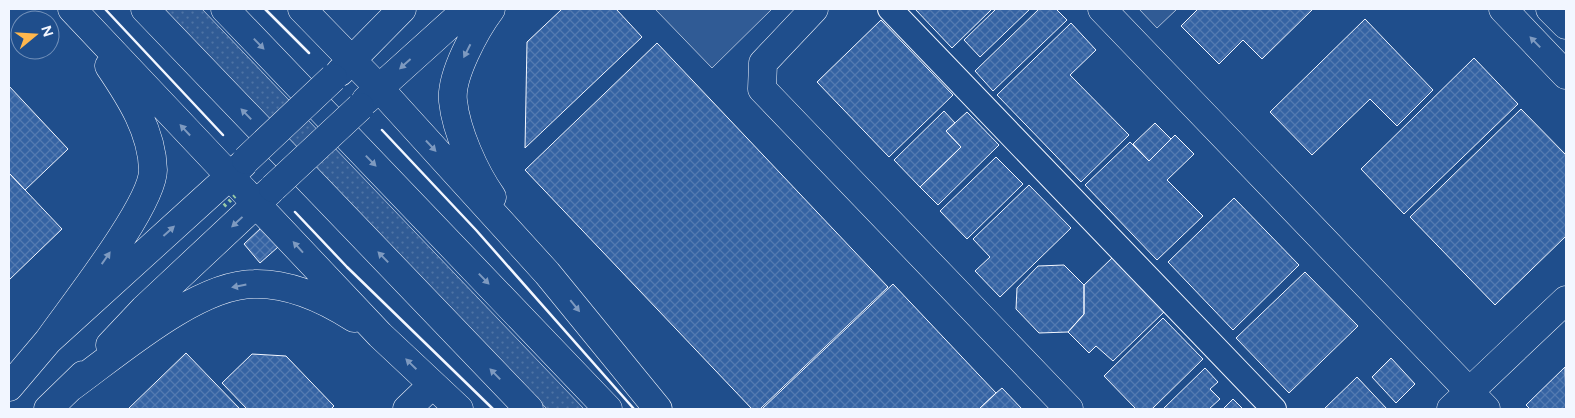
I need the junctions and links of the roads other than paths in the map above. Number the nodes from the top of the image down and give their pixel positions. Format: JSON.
{"nodes":[{"id":1,"x":71,"y":9,"type":"edge"},
{"id":2,"x":145,"y":9,"type":"edge"},
{"id":3,"x":225,"y":9,"type":"edge"},
{"id":4,"x":302,"y":9,"type":"edge"},
{"id":5,"x":402,"y":9,"type":"edge"},
{"id":6,"x":467,"y":9,"type":"edge"},
{"id":7,"x":491,"y":9,"type":"edge"},
{"id":8,"x":814,"y":9,"type":"edge"},
{"id":9,"x":890,"y":9,"type":"edge"},
{"id":10,"x":1102,"y":9,"type":"edge"},
{"id":11,"x":1503,"y":9,"type":"edge"},
{"id":12,"x":1550,"y":9,"type":"edge"},
{"id":13,"x":1566,"y":25,"type":"edge"},
{"id":14,"x":343,"y":69,"type":"junction"},
{"id":15,"x":1566,"y":75,"type":"edge"},
{"id":16,"x":369,"y":97,"type":"junction"},
{"id":17,"x":238,"y":168,"type":"junction"},
{"id":18,"x":265,"y":196,"type":"junction"},
{"id":19,"x":547,"y":273,"type":"junction"},
{"id":20,"x":1566,"y":300,"type":"edge"},
{"id":21,"x":380,"y":335,"type":"junction"},
{"id":22,"x":48,"y":341,"type":"junction"},
{"id":23,"x":432,"y":384,"type":"junction"},
{"id":24,"x":9,"y":386,"type":"edge"},
{"id":25,"x":71,"y":387,"type":"junction"},
{"id":26,"x":1469,"y":403,"type":"edge"},
{"id":27,"x":48,"y":409,"type":"edge"},
{"id":28,"x":406,"y":409,"type":"edge"},
{"id":29,"x":459,"y":409,"type":"edge"},
{"id":30,"x":529,"y":409,"type":"edge"},
{"id":31,"x":608,"y":409,"type":"edge"},
{"id":32,"x":658,"y":409,"type":"edge"},
{"id":33,"x":1068,"y":409,"type":"edge"},
{"id":34,"x":1274,"y":409,"type":"edge"}],
"edges":[{"from":17,"to":1,"type":"street","one_way":true},
{"from":22,"to":1,"type":"street","one_way":true},
{"from":30,"to":2,"type":"street","one_way":true},
{"from":3,"to":31,"type":"street","one_way":true},
{"from":4,"to":14,"type":"street"},
{"from":5,"to":14,"type":"street"},
{"from":6,"to":16,"type":"street","one_way":true},
{"from":7,"to":19,"type":"street","one_way":true},
{"from":8,"to":33,"type":"street"},
{"from":9,"to":34,"type":"street"},
{"from":10,"to":26,"type":"street"},
{"from":15,"to":11,"type":"street","one_way":true},
{"from":12,"to":13,"type":"street"},
{"from":14,"to":16,"type":"street"},
{"from":14,"to":17,"type":"street","bridge":true},
{"from":16,"to":18,"type":"street","bridge":true},
{"from":16,"to":19,"type":"street","one_way":true},
{"from":17,"to":18,"type":"street"},
{"from":22,"to":17,"type":"street","one_way":true},
{"from":21,"to":18,"type":"street","one_way":true},
{"from":18,"to":25,"type":"street","one_way":true},
{"from":19,"to":32,"type":"street","one_way":true},
{"from":20,"to":26,"type":"street"},
{"from":23,"to":21,"type":"street","one_way":true},
{"from":21,"to":25,"type":"street","one_way":true},
{"from":22,"to":24,"type":"street"},
{"from":23,"to":28,"type":"street"},
{"from":23,"to":29,"type":"street"},
{"from":25,"to":27,"type":"street"}]}
